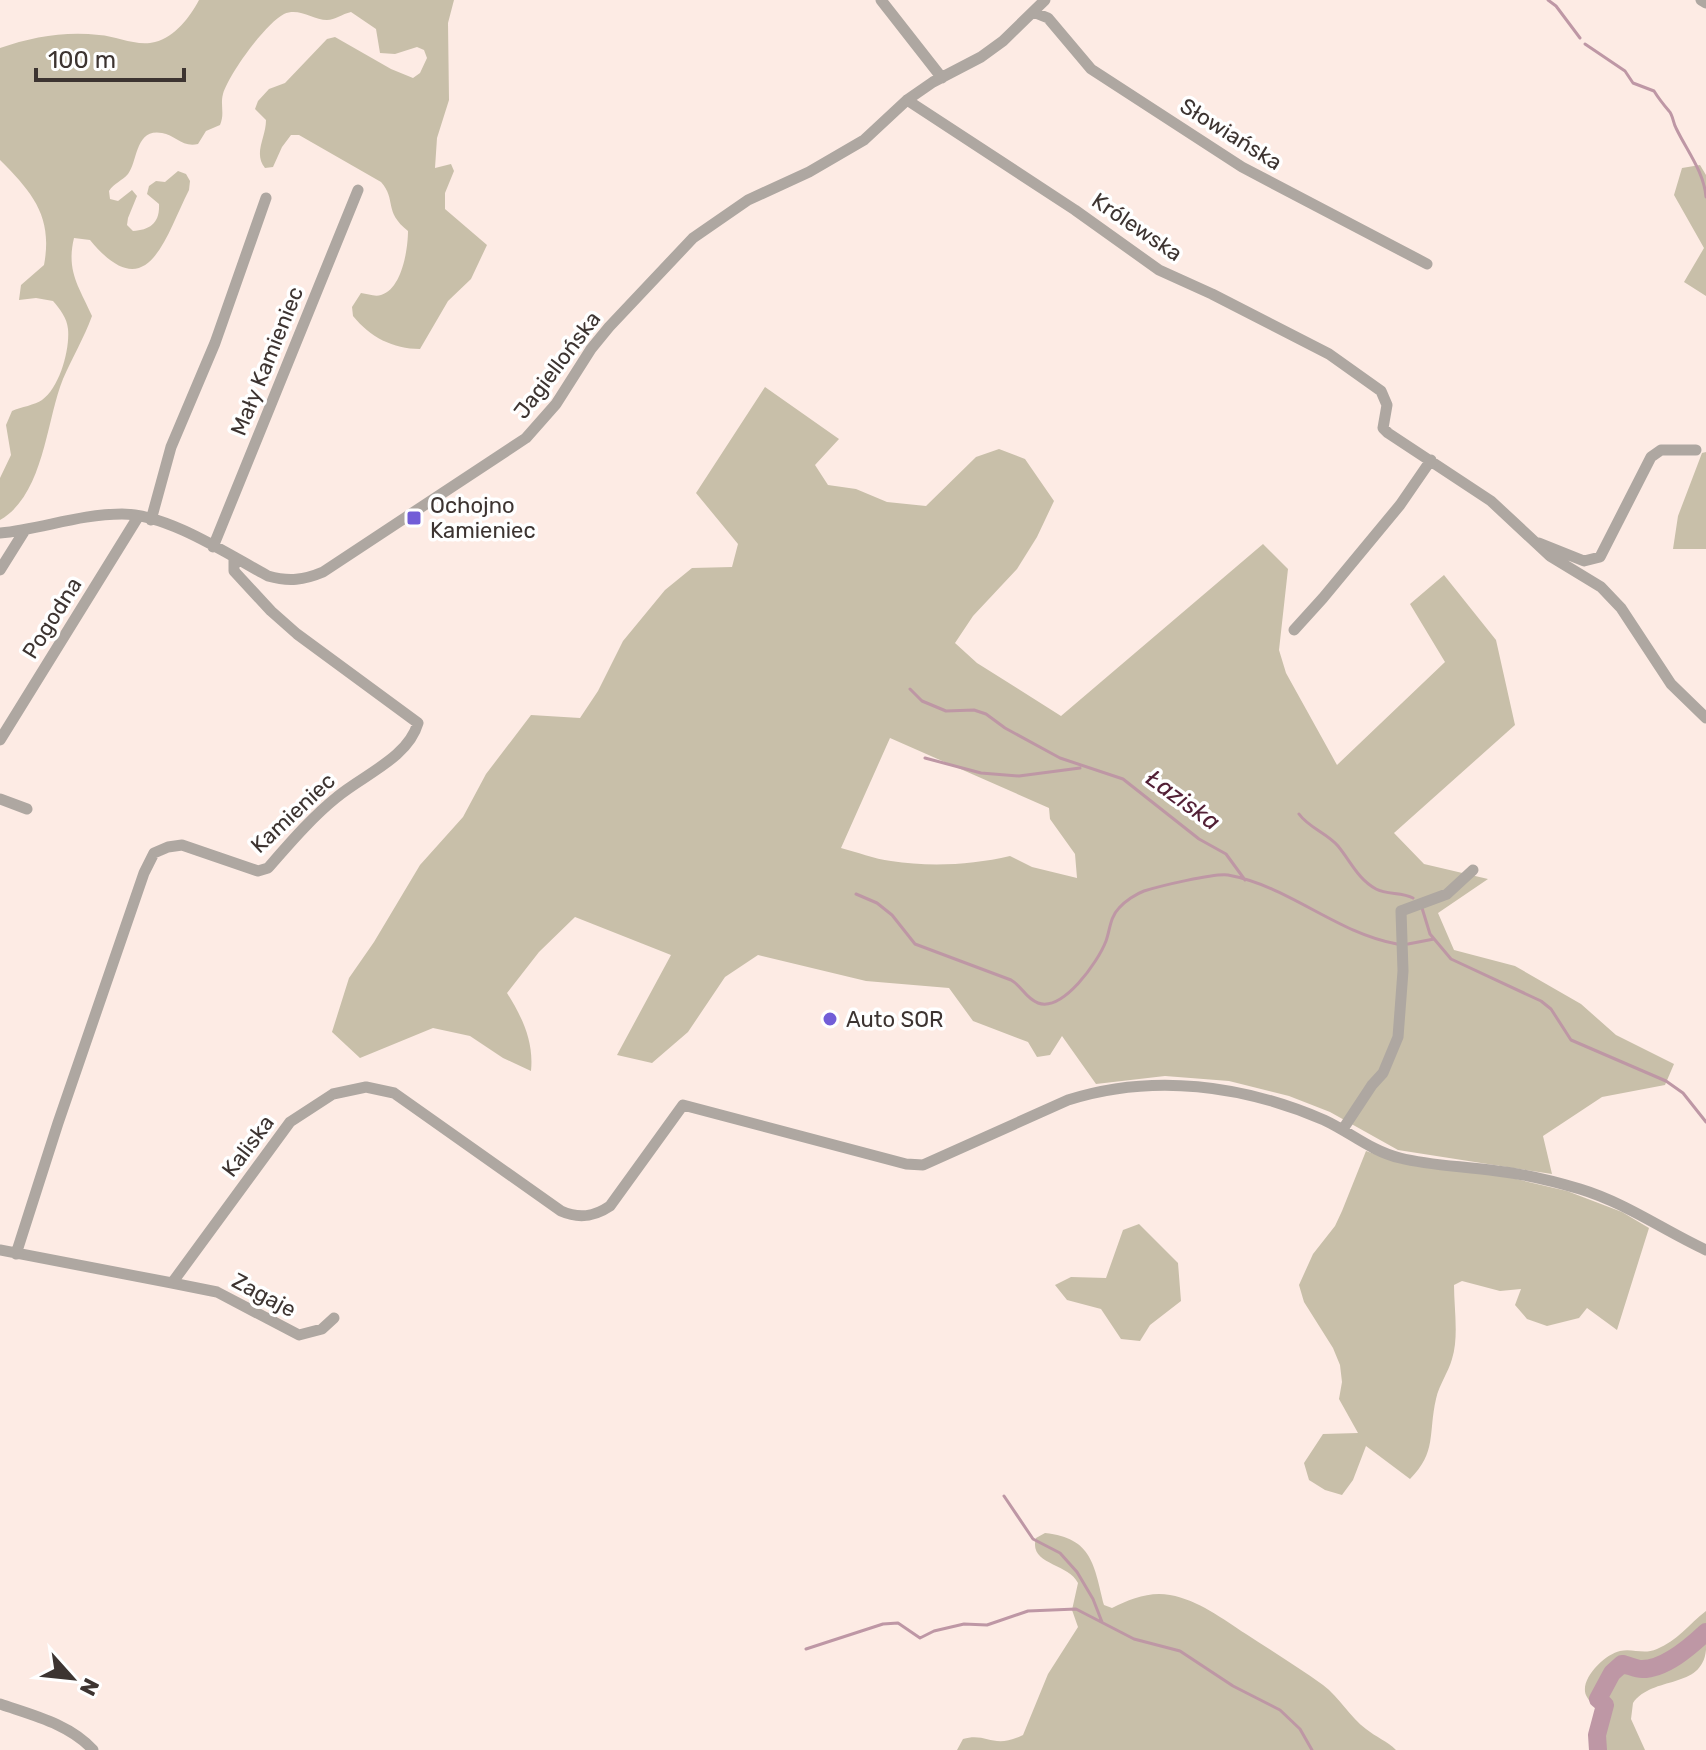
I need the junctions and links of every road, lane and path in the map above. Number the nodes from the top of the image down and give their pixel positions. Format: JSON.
{"nodes":[{"id":1,"x":881,"y":0,"type":"edge"},
{"id":2,"x":1045,"y":0,"type":"edge"},
{"id":3,"x":1701,"y":0,"type":"edge"},
{"id":4,"x":1706,"y":3,"type":"edge"},
{"id":5,"x":1033,"y":12,"type":"junction"},
{"id":6,"x":942,"y":78,"type":"junction"},
{"id":7,"x":907,"y":100,"type":"junction"},
{"id":8,"x":358,"y":190,"type":"dead end"},
{"id":9,"x":266,"y":198,"type":"dead end"},
{"id":10,"x":1427,"y":264,"type":"dead end"},
{"id":11,"x":1696,"y":450,"type":"dead end"},
{"id":12,"x":1431,"y":460,"type":"junction"},
{"id":13,"x":138,"y":517,"type":"junction"},
{"id":14,"x":151,"y":520,"type":"junction"},
{"id":15,"x":25,"y":530,"type":"junction"},
{"id":16,"x":0,"y":533,"type":"edge"},
{"id":17,"x":1535,"y":543,"type":"junction"},
{"id":18,"x":213,"y":547,"type":"junction"},
{"id":19,"x":234,"y":558,"type":"junction"},
{"id":20,"x":0,"y":570,"type":"edge"},
{"id":21,"x":1294,"y":630,"type":"dead end"},
{"id":22,"x":1706,"y":718,"type":"edge"},
{"id":23,"x":0,"y":740,"type":"edge"},
{"id":24,"x":0,"y":799,"type":"edge"},
{"id":25,"x":27,"y":809,"type":"dead end"},
{"id":26,"x":1473,"y":870,"type":"dead end"},
{"id":27,"x":1343,"y":1129,"type":"junction"},
{"id":28,"x":0,"y":1250,"type":"edge"},
{"id":29,"x":1706,"y":1250,"type":"edge"},
{"id":30,"x":16,"y":1254,"type":"junction"},
{"id":31,"x":172,"y":1283,"type":"junction"},
{"id":32,"x":334,"y":1318,"type":"dead end"},
{"id":33,"x":0,"y":1704,"type":"edge"},
{"id":34,"x":93,"y":1750,"type":"edge"}],
"edges":[{"from":1,"to":6,"type":"street"},
{"from":2,"to":5,"type":"street","name":"Jagiellońska"},
{"from":3,"to":4,"type":"street"},
{"from":5,"to":6,"type":"street","name":"Jagiellońska"},
{"from":5,"to":10,"type":"street","name":"Słowiańska"},
{"from":6,"to":7,"type":"street","name":"Jagiellońska"},
{"from":7,"to":12,"type":"street","name":"Królewska"},
{"from":7,"to":19,"type":"street","name":"Jagiellońska"},
{"from":8,"to":18,"type":"street","name":"Mały Kamieniec"},
{"from":9,"to":14,"type":"street"},
{"from":11,"to":17,"type":"street"},
{"from":12,"to":17,"type":"street"},
{"from":12,"to":21,"type":"street"},
{"from":13,"to":14,"type":"street","name":"Jagiellońska"},
{"from":13,"to":15,"type":"street","name":"Jagiellońska"},
{"from":13,"to":23,"type":"street","name":"Pogodna"},
{"from":14,"to":18,"type":"street","name":"Jagiellońska"},
{"from":15,"to":16,"type":"street","name":"Jagiellońska"},
{"from":15,"to":20,"type":"street"},
{"from":17,"to":22,"type":"street"},
{"from":18,"to":19,"type":"street","name":"Jagiellońska"},
{"from":19,"to":30,"type":"street","name":"Kamieniec"},
{"from":24,"to":25,"type":"street"},
{"from":26,"to":27,"type":"street"},
{"from":27,"to":29,"type":"street"},
{"from":27,"to":31,"type":"street","name":"Kaliska"},
{"from":28,"to":30,"type":"street"},
{"from":30,"to":31,"type":"street"},
{"from":31,"to":32,"type":"street","name":"Zagaje"},
{"from":33,"to":34,"type":"street"}]}
